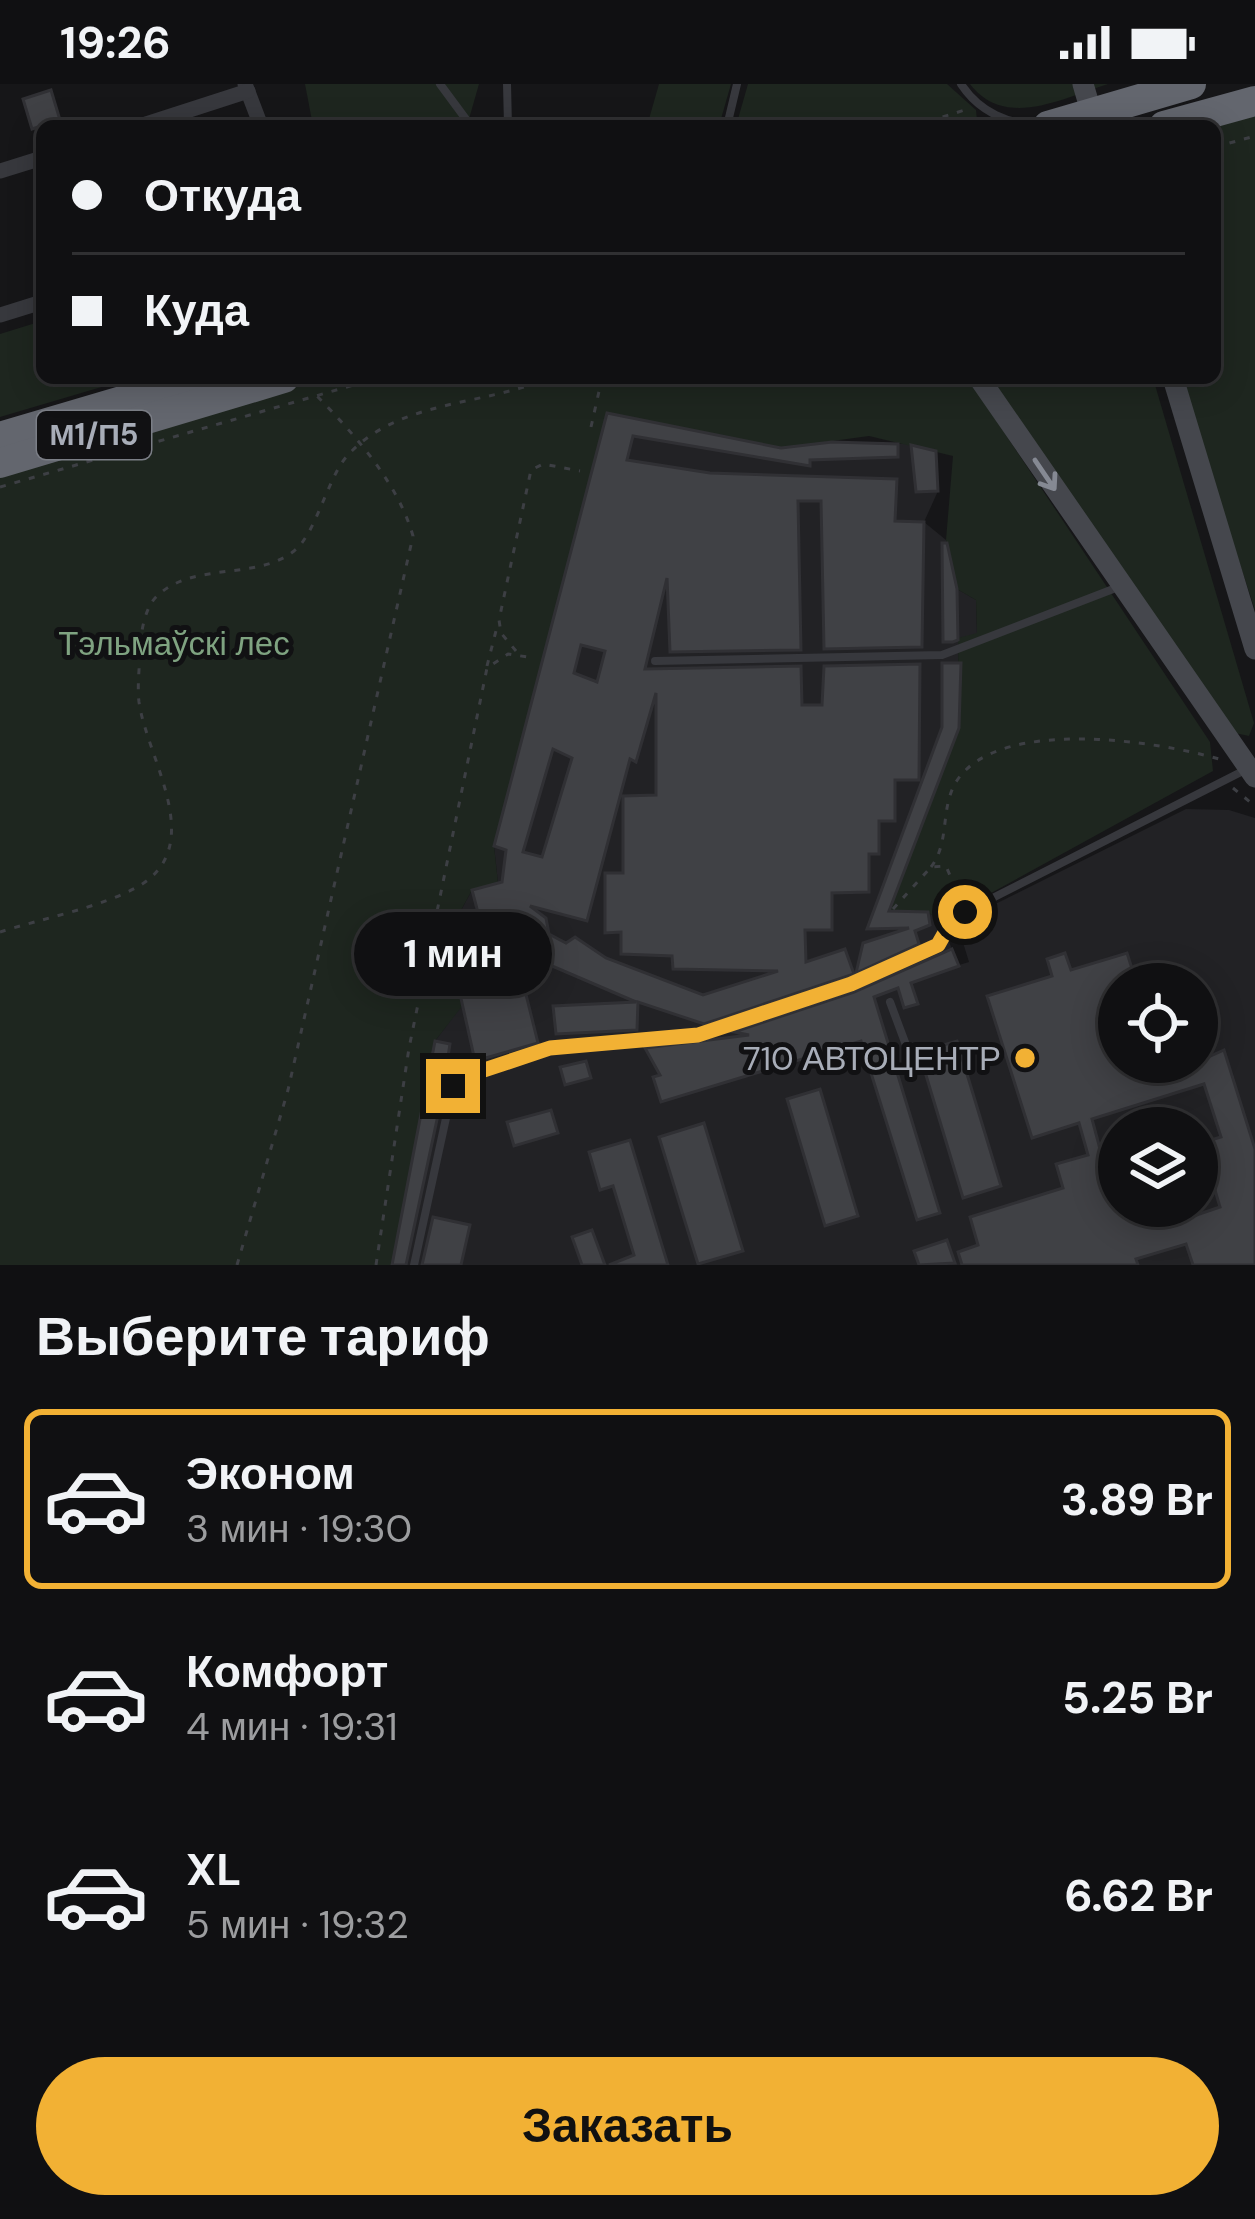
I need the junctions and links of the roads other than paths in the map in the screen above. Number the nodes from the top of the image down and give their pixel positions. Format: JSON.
{"nodes":[{"id":1,"x":440,"y":84,"type":"edge"},
{"id":2,"x":507,"y":84,"type":"edge"},
{"id":3,"x":737,"y":84,"type":"edge"},
{"id":4,"x":961,"y":84,"type":"edge"},
{"id":5,"x":1083,"y":84,"type":"edge"},
{"id":6,"x":1192,"y":84,"type":"edge"},
{"id":7,"x":247,"y":87,"type":"edge"},
{"id":8,"x":1255,"y":101,"type":"edge"},
{"id":9,"x":156,"y":120,"type":"edge"},
{"id":10,"x":258,"y":120,"type":"edge"},
{"id":11,"x":467,"y":120,"type":"edge"},
{"id":12,"x":508,"y":120,"type":"edge"},
{"id":13,"x":728,"y":120,"type":"edge"},
{"id":14,"x":1003,"y":120,"type":"edge"},
{"id":15,"x":1069,"y":120,"type":"edge"},
{"id":16,"x":1094,"y":120,"type":"edge"},
{"id":17,"x":1186,"y":120,"type":"edge"},
{"id":18,"x":36,"y":160,"type":"edge"},
{"id":19,"x":0,"y":171,"type":"edge"},
{"id":20,"x":36,"y":304,"type":"edge"},
{"id":21,"x":0,"y":315,"type":"edge"},
{"id":22,"x":180,"y":384,"type":"edge"},
{"id":23,"x":264,"y":384,"type":"edge"},
{"id":24,"x":983,"y":384,"type":"edge"},
{"id":25,"x":1175,"y":384,"type":"edge"},
{"id":26,"x":0,"y":437,"type":"edge"},
{"id":27,"x":0,"y":463,"type":"edge"},
{"id":28,"x":1121,"y":586,"type":"junction"},
{"id":29,"x":1255,"y":649,"type":"edge"},
{"id":30,"x":655,"y":661,"type":"dead end"},
{"id":31,"x":1252,"y":772,"type":"edge"},
{"id":32,"x":890,"y":1002,"type":"dead end"},
{"id":33,"x":907,"y":1046,"type":"dead end"},
{"id":34,"x":414,"y":1265,"type":"edge"}],
"edges":[{"from":1,"to":11,"type":"lane"},
{"from":2,"to":12,"type":"lane"},
{"from":3,"to":13,"type":"lane"},
{"from":4,"to":14,"type":"lane"},
{"from":5,"to":16,"type":"main road"},
{"from":6,"to":15,"type":"highway"},
{"from":7,"to":9,"type":"street"},
{"from":7,"to":10,"type":"street"},
{"from":8,"to":17,"type":"highway"},
{"from":18,"to":19,"type":"street"},
{"from":20,"to":21,"type":"street"},
{"from":22,"to":26,"type":"highway","number":"М1/П5"},
{"from":23,"to":27,"type":"highway","number":"М1/П5"},
{"from":24,"to":28,"type":"main road","one_way":true},
{"from":25,"to":29,"type":"main road"},
{"from":28,"to":30,"type":"lane"},
{"from":28,"to":31,"type":"main road"},
{"from":31,"to":34,"type":"lane"},
{"from":32,"to":33,"type":"lane"}]}
